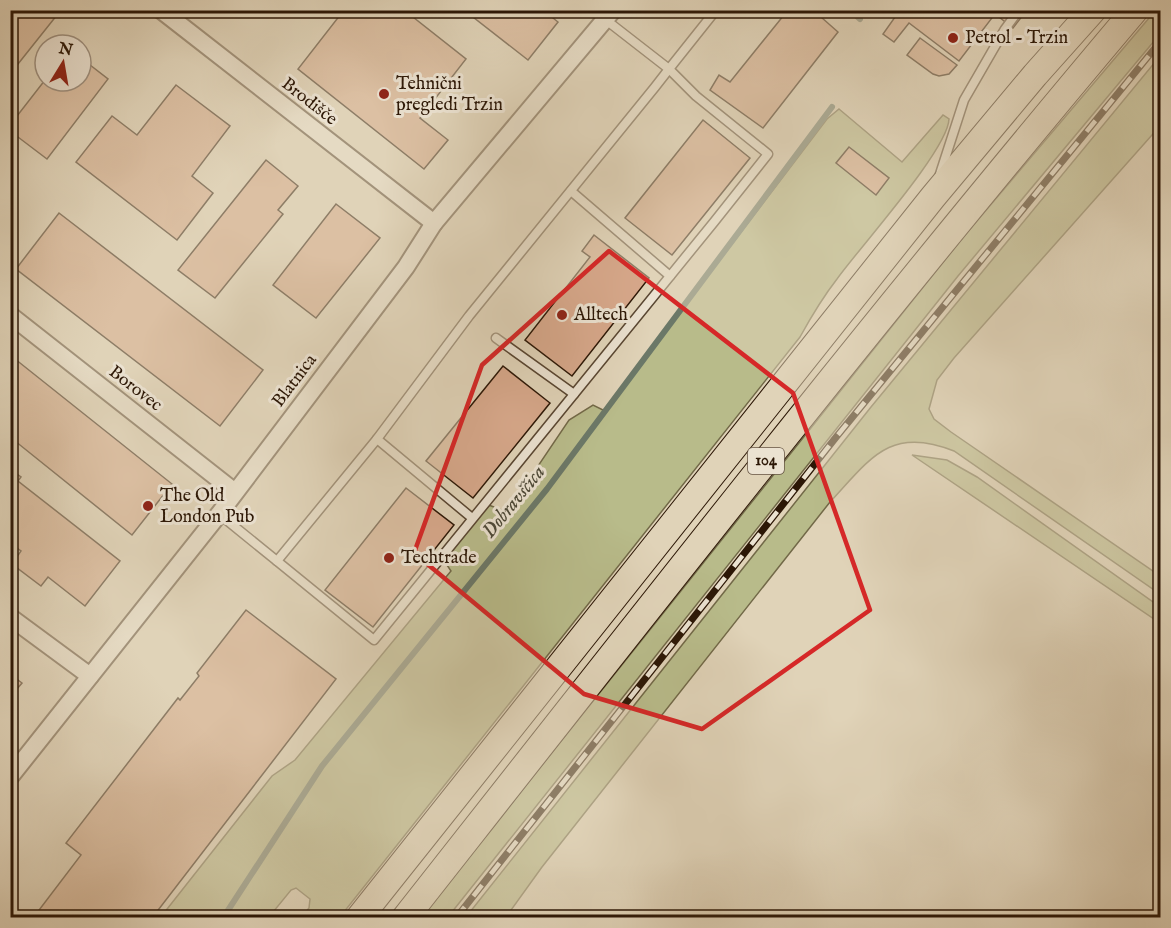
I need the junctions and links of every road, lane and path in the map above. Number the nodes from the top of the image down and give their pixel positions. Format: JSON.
{"nodes":[{"id":1,"x":161,"y":10,"type":"edge"},
{"id":2,"x":716,"y":10,"type":"edge"},
{"id":3,"x":1019,"y":10,"type":"edge"},
{"id":4,"x":1093,"y":10,"type":"edge"},
{"id":5,"x":1136,"y":10,"type":"edge"},
{"id":6,"x":609,"y":15,"type":"edge"},
{"id":7,"x":669,"y":69,"type":"junction"},
{"id":8,"x":571,"y":191,"type":"junction"},
{"id":9,"x":933,"y":197,"type":"junction"},
{"id":10,"x":434,"y":223,"type":"junction"},
{"id":11,"x":670,"y":276,"type":"junction"},
{"id":12,"x":10,"y":315,"type":"edge"},
{"id":13,"x":496,"y":339,"type":"dead end"},
{"id":14,"x":574,"y":394,"type":"junction"},
{"id":15,"x":376,"y":439,"type":"junction"},
{"id":16,"x":235,"y":492,"type":"junction"},
{"id":17,"x":219,"y":514,"type":"junction"},
{"id":18,"x":472,"y":518,"type":"junction"},
{"id":19,"x":277,"y":561,"type":"junction"},
{"id":20,"x":10,"y":617,"type":"edge"},
{"id":21,"x":90,"y":676,"type":"junction"},
{"id":22,"x":10,"y":777,"type":"edge"},
{"id":23,"x":359,"y":918,"type":"edge"},
{"id":24,"x":405,"y":918,"type":"edge"}],
"edges":[{"from":1,"to":10,"type":"street","name":"Brodišče"},
{"from":2,"to":7,"type":"lane"},
{"from":3,"to":9,"type":"lane"},
{"from":4,"to":9,"type":"main road","number":"104"},
{"from":5,"to":24,"type":"main road","number":"104"},
{"from":6,"to":7,"type":"lane"},
{"from":6,"to":10,"type":"street","name":"Blatnica"},
{"from":7,"to":8,"type":"lane"},
{"from":7,"to":11,"type":"lane"},
{"from":8,"to":11,"type":"lane"},
{"from":8,"to":15,"type":"lane"},
{"from":9,"to":23,"type":"main road","number":"104"},
{"from":10,"to":16,"type":"street","name":"Blatnica"},
{"from":11,"to":14,"type":"lane"},
{"from":12,"to":16,"type":"street","name":"Borovec"},
{"from":13,"to":14,"type":"lane"},
{"from":14,"to":18,"type":"lane"},
{"from":15,"to":18,"type":"lane"},
{"from":15,"to":19,"type":"lane"},
{"from":16,"to":17,"type":"street","name":"Blatnica"},
{"from":17,"to":19,"type":"lane"},
{"from":17,"to":21,"type":"street","name":"Blatnica"},
{"from":18,"to":19,"type":"lane"},
{"from":20,"to":21,"type":"street"},
{"from":21,"to":22,"type":"street","name":"Blatnica"}]}
